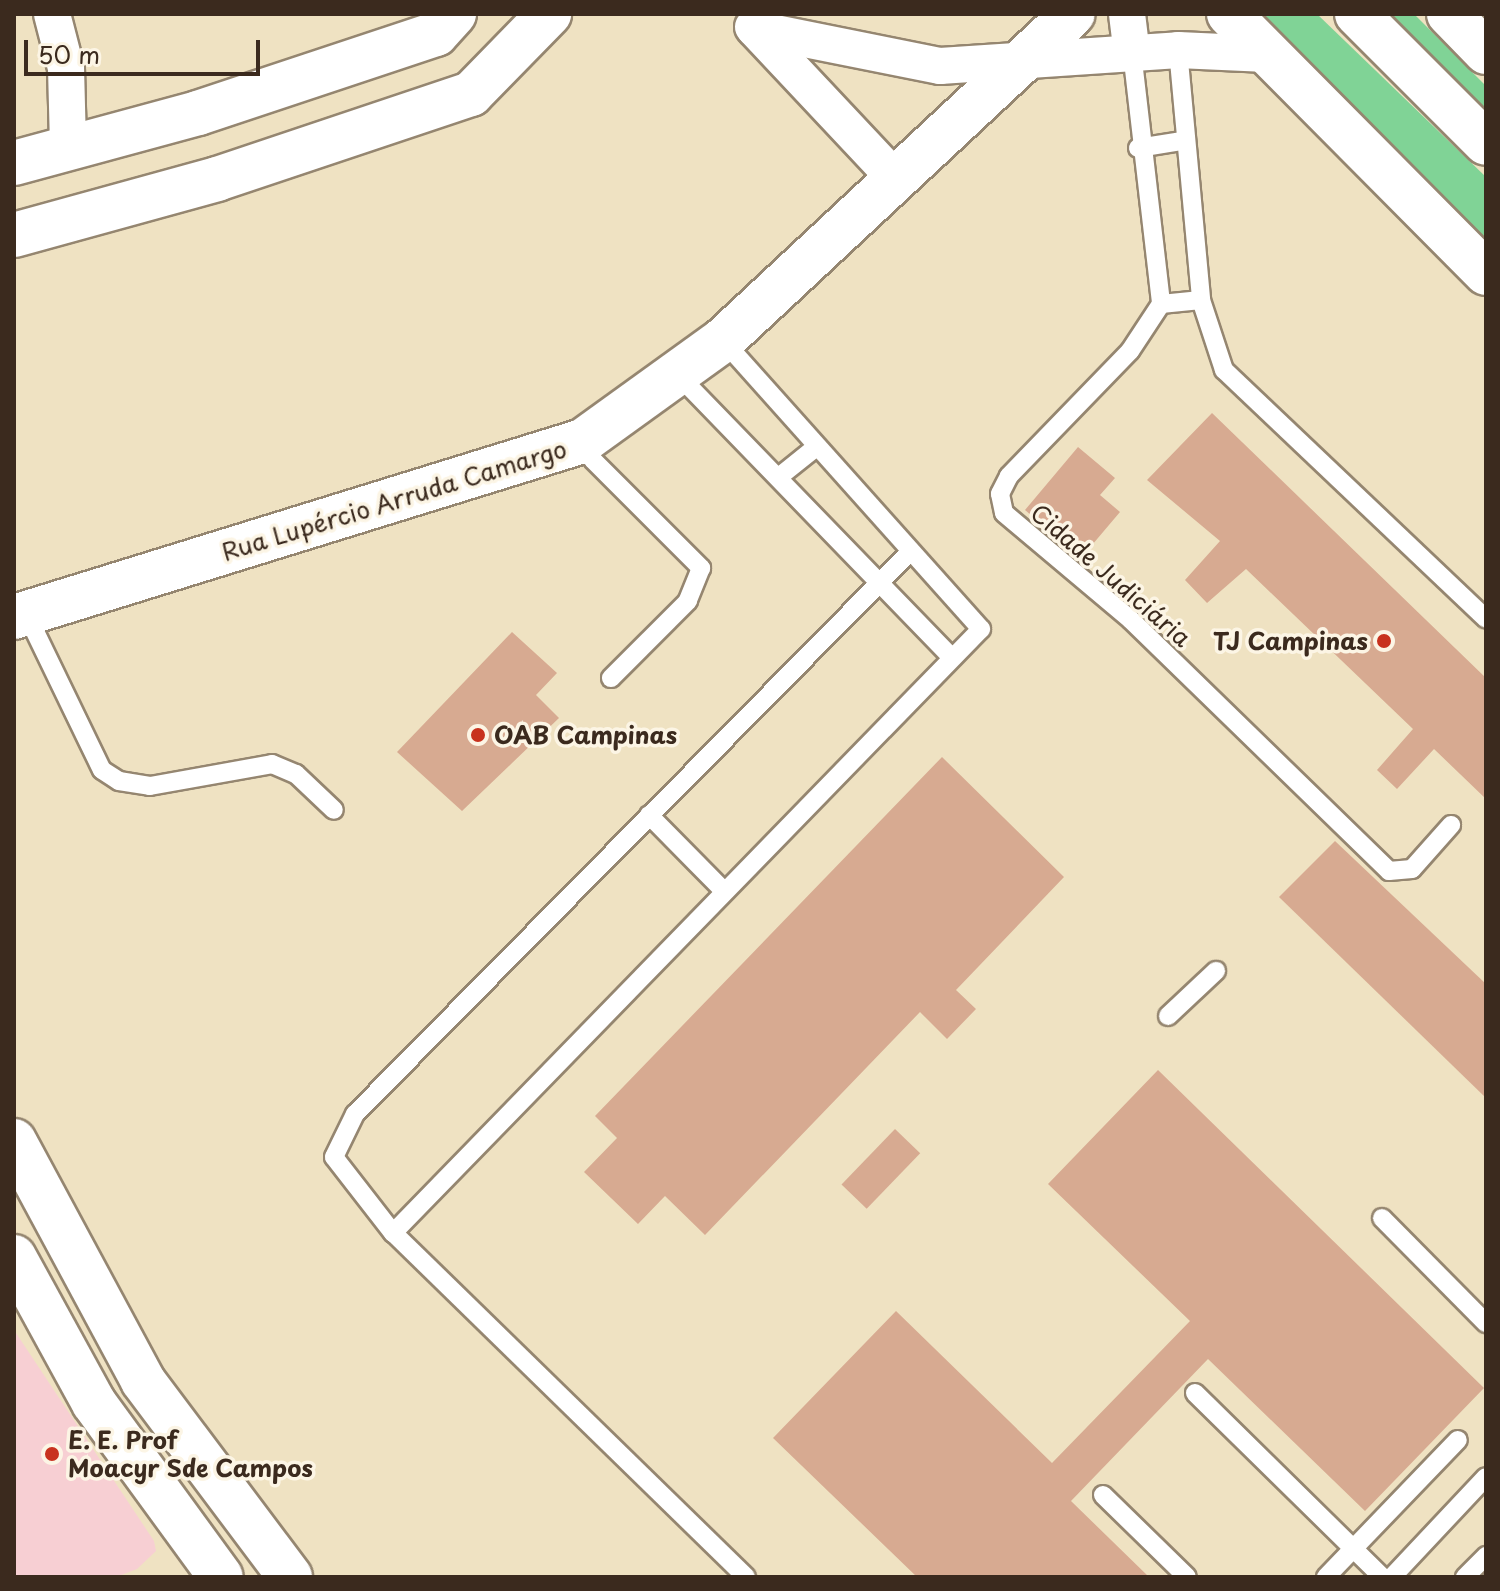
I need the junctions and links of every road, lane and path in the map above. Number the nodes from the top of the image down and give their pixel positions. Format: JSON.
{"nodes":[{"id":1,"x":52,"y":14,"type":"edge"},
{"id":2,"x":454,"y":14,"type":"edge"},
{"id":3,"x":549,"y":14,"type":"edge"},
{"id":4,"x":1072,"y":14,"type":"edge"},
{"id":5,"x":1127,"y":14,"type":"edge"},
{"id":6,"x":1229,"y":14,"type":"edge"},
{"id":7,"x":1357,"y":14,"type":"edge"},
{"id":8,"x":1449,"y":14,"type":"edge"},
{"id":9,"x":748,"y":22,"type":"edge"},
{"id":10,"x":1178,"y":50,"type":"junction"},
{"id":11,"x":1132,"y":52,"type":"junction"},
{"id":12,"x":1486,"y":52,"type":"edge"},
{"id":13,"x":1267,"y":54,"type":"junction"},
{"id":14,"x":1021,"y":57,"type":"junction"},
{"id":15,"x":1182,"y":141,"type":"junction"},
{"id":16,"x":87,"y":142,"type":"junction"},
{"id":17,"x":1486,"y":143,"type":"edge"},
{"id":18,"x":1138,"y":148,"type":"junction"},
{"id":19,"x":14,"y":163,"type":"edge"},
{"id":20,"x":893,"y":176,"type":"junction"},
{"id":21,"x":101,"y":209,"type":"junction"},
{"id":22,"x":14,"y":235,"type":"edge"},
{"id":23,"x":1486,"y":273,"type":"edge"},
{"id":24,"x":1201,"y":300,"type":"junction"},
{"id":25,"x":1161,"y":304,"type":"junction"},
{"id":26,"x":723,"y":340,"type":"junction"},
{"id":27,"x":680,"y":377,"type":"junction"},
{"id":28,"x":583,"y":441,"type":"junction"},
{"id":29,"x":815,"y":448,"type":"junction"},
{"id":30,"x":780,"y":476,"type":"junction"},
{"id":31,"x":908,"y":554,"type":"junction"},
{"id":32,"x":877,"y":582,"type":"junction"},
{"id":33,"x":20,"y":615,"type":"edge"},
{"id":34,"x":1486,"y":619,"type":"edge"},
{"id":35,"x":949,"y":655,"type":"junction"},
{"id":36,"x":611,"y":678,"type":"dead end"},
{"id":37,"x":334,"y":810,"type":"dead end"},
{"id":38,"x":649,"y":815,"type":"junction"},
{"id":39,"x":1451,"y":825,"type":"dead end"},
{"id":40,"x":723,"y":890,"type":"junction"},
{"id":41,"x":1216,"y":971,"type":"dead end"},
{"id":42,"x":1168,"y":1016,"type":"dead end"},
{"id":43,"x":14,"y":1141,"type":"edge"},
{"id":44,"x":1382,"y":1218,"type":"dead end"},
{"id":45,"x":393,"y":1233,"type":"junction"},
{"id":46,"x":14,"y":1257,"type":"edge"},
{"id":47,"x":1486,"y":1323,"type":"edge"},
{"id":48,"x":1195,"y":1393,"type":"dead end"},
{"id":49,"x":1458,"y":1440,"type":"dead end"},
{"id":50,"x":1486,"y":1477,"type":"edge"},
{"id":51,"x":1103,"y":1495,"type":"dead end"},
{"id":52,"x":1352,"y":1549,"type":"junction"},
{"id":53,"x":1486,"y":1556,"type":"edge"},
{"id":54,"x":221,"y":1577,"type":"edge"},
{"id":55,"x":290,"y":1577,"type":"edge"},
{"id":56,"x":746,"y":1577,"type":"edge"},
{"id":57,"x":1187,"y":1577,"type":"edge"},
{"id":58,"x":1326,"y":1577,"type":"edge"},
{"id":59,"x":1382,"y":1577,"type":"edge"},
{"id":60,"x":1392,"y":1577,"type":"edge"},
{"id":61,"x":1465,"y":1577,"type":"edge"}],
"edges":[{"from":1,"to":16,"type":"street"},
{"from":2,"to":16,"type":"main road"},
{"from":3,"to":21,"type":"main road"},
{"from":4,"to":14,"type":"main road","name":"Rua Lupércio Arruda Camargo"},
{"from":5,"to":11,"type":"street"},
{"from":6,"to":13,"type":"main road"},
{"from":7,"to":17,"type":"main road"},
{"from":8,"to":12,"type":"main road"},
{"from":9,"to":14,"type":"street"},
{"from":9,"to":20,"type":"street"},
{"from":10,"to":11,"type":"street"},
{"from":10,"to":13,"type":"street"},
{"from":10,"to":15,"type":"lane"},
{"from":11,"to":14,"type":"street"},
{"from":11,"to":18,"type":"lane"},
{"from":13,"to":23,"type":"main road"},
{"from":14,"to":20,"type":"main road","name":"Rua Lupércio Arruda Camargo"},
{"from":15,"to":18,"type":"lane"},
{"from":15,"to":24,"type":"lane"},
{"from":16,"to":19,"type":"main road"},
{"from":16,"to":21,"type":"main road"},
{"from":18,"to":25,"type":"lane"},
{"from":20,"to":26,"type":"main road","name":"Rua Lupércio Arruda Camargo"},
{"from":21,"to":22,"type":"main road"},
{"from":24,"to":25,"type":"lane"},
{"from":24,"to":34,"type":"lane"},
{"from":25,"to":39,"type":"lane","name":"Cidade Judiciária"},
{"from":26,"to":27,"type":"main road","name":"Rua Lupércio Arruda Camargo"},
{"from":26,"to":29,"type":"lane"},
{"from":27,"to":28,"type":"main road","name":"Rua Lupércio Arruda Camargo"},
{"from":27,"to":30,"type":"lane"},
{"from":28,"to":33,"type":"main road","name":"Rua Lupércio Arruda Camargo"},
{"from":28,"to":36,"type":"lane"},
{"from":29,"to":30,"type":"lane"},
{"from":29,"to":31,"type":"lane"},
{"from":30,"to":32,"type":"lane"},
{"from":31,"to":32,"type":"lane"},
{"from":31,"to":35,"type":"lane"},
{"from":32,"to":35,"type":"lane"},
{"from":32,"to":38,"type":"lane"},
{"from":33,"to":37,"type":"lane"},
{"from":35,"to":40,"type":"lane"},
{"from":38,"to":40,"type":"lane"},
{"from":38,"to":45,"type":"lane"},
{"from":40,"to":45,"type":"lane"},
{"from":41,"to":42,"type":"lane"},
{"from":43,"to":55,"type":"main road"},
{"from":44,"to":47,"type":"lane"},
{"from":45,"to":56,"type":"lane"},
{"from":46,"to":54,"type":"main road"},
{"from":48,"to":52,"type":"lane"},
{"from":49,"to":52,"type":"lane"},
{"from":50,"to":60,"type":"lane"},
{"from":51,"to":57,"type":"lane"},
{"from":52,"to":58,"type":"lane"},
{"from":52,"to":59,"type":"lane"},
{"from":53,"to":61,"type":"lane"}]}
